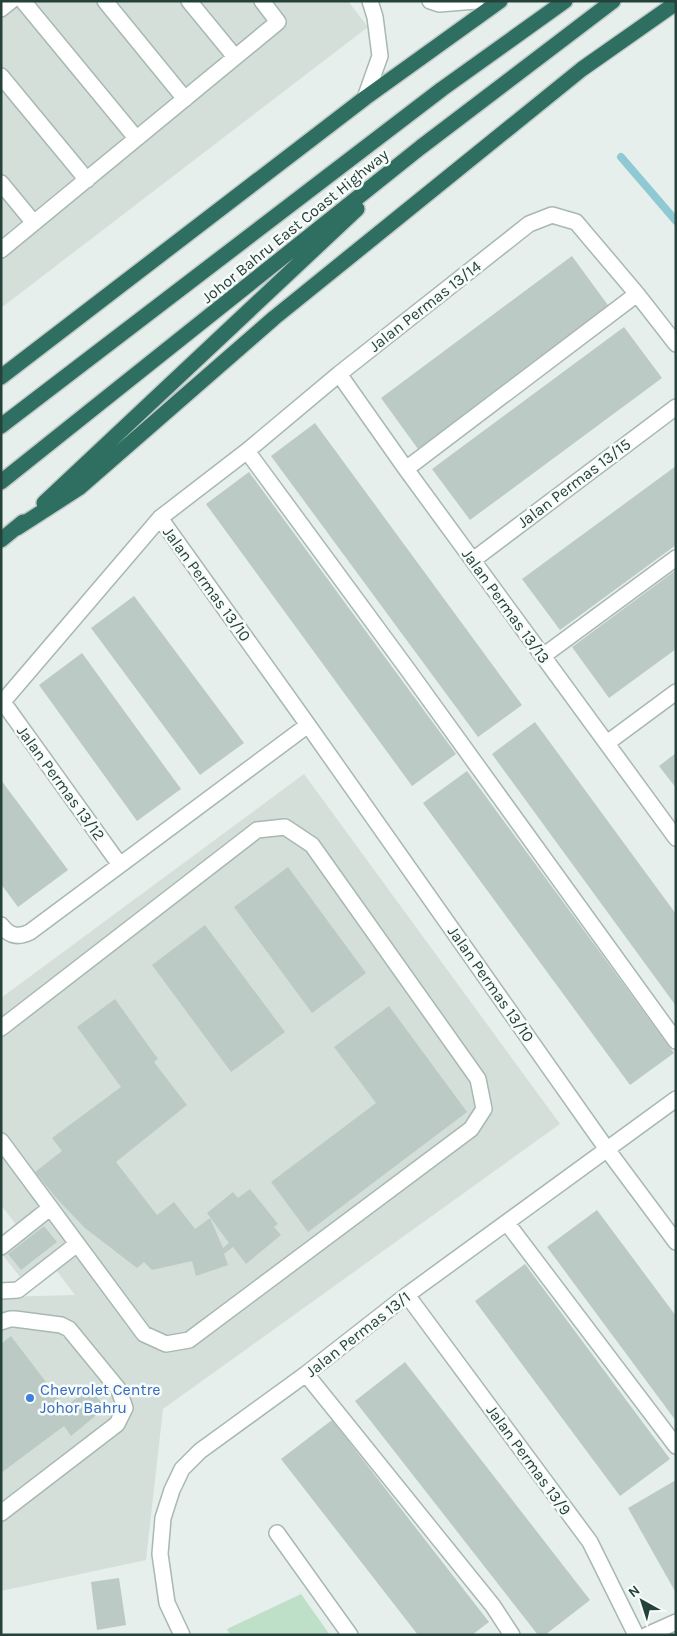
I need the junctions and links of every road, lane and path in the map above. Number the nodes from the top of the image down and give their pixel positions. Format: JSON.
{"nodes":[{"id":1,"x":11,"y":1,"type":"edge"},
{"id":2,"x":24,"y":1,"type":"edge"},
{"id":3,"x":105,"y":1,"type":"edge"},
{"id":4,"x":189,"y":1,"type":"edge"},
{"id":5,"x":262,"y":1,"type":"edge"},
{"id":6,"x":370,"y":1,"type":"edge"},
{"id":7,"x":430,"y":1,"type":"edge"},
{"id":8,"x":476,"y":1,"type":"edge"},
{"id":9,"x":500,"y":1,"type":"edge"},
{"id":10,"x":565,"y":1,"type":"edge"},
{"id":11,"x":613,"y":1,"type":"edge"},
{"id":12,"x":676,"y":3,"type":"edge"},
{"id":13,"x":1,"y":9,"type":"edge"},
{"id":14,"x":235,"y":57,"type":"junction"},
{"id":15,"x":1,"y":76,"type":"edge"},
{"id":16,"x":366,"y":98,"type":"junction"},
{"id":17,"x":185,"y":99,"type":"junction"},
{"id":18,"x":136,"y":138,"type":"junction"},
{"id":19,"x":421,"y":147,"type":"junction"},
{"id":20,"x":87,"y":180,"type":"junction"},
{"id":21,"x":1,"y":183,"type":"edge"},
{"id":22,"x":34,"y":223,"type":"junction"},
{"id":23,"x":1,"y":250,"type":"edge"},
{"id":24,"x":637,"y":294,"type":"junction"},
{"id":25,"x":676,"y":344,"type":"edge"},
{"id":26,"x":338,"y":374,"type":"junction"},
{"id":27,"x":1,"y":377,"type":"edge"},
{"id":28,"x":676,"y":406,"type":"edge"},
{"id":29,"x":1,"y":426,"type":"edge"},
{"id":30,"x":247,"y":451,"type":"junction"},
{"id":31,"x":406,"y":469,"type":"junction"},
{"id":32,"x":1,"y":482,"type":"edge"},
{"id":33,"x":160,"y":518,"type":"junction"},
{"id":34,"x":16,"y":528,"type":"junction"},
{"id":35,"x":1,"y":540,"type":"edge"},
{"id":36,"x":676,"y":558,"type":"edge"},
{"id":37,"x":473,"y":560,"type":"junction"},
{"id":38,"x":543,"y":656,"type":"junction"},
{"id":39,"x":676,"y":692,"type":"edge"},
{"id":40,"x":2,"y":703,"type":"edge"},
{"id":41,"x":308,"y":725,"type":"junction"},
{"id":42,"x":606,"y":743,"type":"junction"},
{"id":43,"x":676,"y":838,"type":"edge"},
{"id":44,"x":120,"y":864,"type":"junction"},
{"id":45,"x":1,"y":925,"type":"edge"},
{"id":46,"x":1,"y":1028,"type":"edge"},
{"id":47,"x":676,"y":1042,"type":"edge"},
{"id":48,"x":676,"y":1099,"type":"edge"},
{"id":49,"x":1,"y":1141,"type":"edge"},
{"id":50,"x":606,"y":1148,"type":"junction"},
{"id":51,"x":50,"y":1208,"type":"junction"},
{"id":52,"x":507,"y":1222,"type":"junction"},
{"id":53,"x":676,"y":1242,"type":"edge"},
{"id":54,"x":77,"y":1244,"type":"junction"},
{"id":55,"x":1,"y":1247,"type":"edge"},
{"id":56,"x":1,"y":1290,"type":"edge"},
{"id":57,"x":407,"y":1295,"type":"junction"},
{"id":58,"x":1,"y":1322,"type":"edge"},
{"id":59,"x":306,"y":1374,"type":"junction"},
{"id":60,"x":676,"y":1446,"type":"edge"},
{"id":61,"x":1,"y":1513,"type":"edge"},
{"id":62,"x":277,"y":1533,"type":"dead end"},
{"id":63,"x":676,"y":1622,"type":"edge"},
{"id":64,"x":182,"y":1635,"type":"edge"},
{"id":65,"x":350,"y":1635,"type":"edge"},
{"id":66,"x":512,"y":1635,"type":"edge"},
{"id":67,"x":636,"y":1635,"type":"edge"},
{"id":68,"x":648,"y":1635,"type":"edge"}],
"edges":[{"from":1,"to":13,"type":"street"},
{"from":2,"to":18,"type":"street"},
{"from":3,"to":17,"type":"street"},
{"from":4,"to":14,"type":"street"},
{"from":5,"to":14,"type":"street"},
{"from":6,"to":16,"type":"street"},
{"from":7,"to":8,"type":"street"},
{"from":9,"to":16,"type":"highway"},
{"from":10,"to":29,"type":"highway","name":"Johor Bahru East Coast Highway"},
{"from":11,"to":19,"type":"highway","name":"Johor Bahru East Coast Highway"},
{"from":12,"to":34,"type":"highway"},
{"from":14,"to":17,"type":"street"},
{"from":15,"to":20,"type":"street"},
{"from":16,"to":27,"type":"highway"},
{"from":17,"to":18,"type":"street"},
{"from":18,"to":20,"type":"street"},
{"from":19,"to":32,"type":"highway","name":"Johor Bahru East Coast Highway"},
{"from":19,"to":34,"type":"highway"},
{"from":20,"to":22,"type":"street"},
{"from":21,"to":22,"type":"street"},
{"from":22,"to":23,"type":"street"},
{"from":24,"to":25,"type":"street","name":"Jalan Permas 13/14"},
{"from":24,"to":26,"type":"street","name":"Jalan Permas 13/14"},
{"from":24,"to":31,"type":"street"},
{"from":26,"to":30,"type":"street","name":"Jalan Permas 13/14"},
{"from":26,"to":31,"type":"street","name":"Jalan Permas 13/13"},
{"from":28,"to":37,"type":"street","name":"Jalan Permas 13/15"},
{"from":30,"to":33,"type":"street","name":"Jalan Permas 13/14"},
{"from":30,"to":47,"type":"street"},
{"from":31,"to":37,"type":"street","name":"Jalan Permas 13/13"},
{"from":33,"to":40,"type":"street","name":"Jalan Permas 13/10"},
{"from":33,"to":41,"type":"street","name":"Jalan Permas 13/10"},
{"from":34,"to":35,"type":"highway"},
{"from":36,"to":38,"type":"street"},
{"from":37,"to":38,"type":"street","name":"Jalan Permas 13/13"},
{"from":38,"to":42,"type":"street","name":"Jalan Permas 13/13"},
{"from":39,"to":42,"type":"street"},
{"from":40,"to":44,"type":"street","name":"Jalan Permas 13/12"},
{"from":41,"to":44,"type":"street"},
{"from":41,"to":50,"type":"street","name":"Jalan Permas 13/10"},
{"from":42,"to":43,"type":"street","name":"Jalan Permas 13/13"},
{"from":44,"to":45,"type":"street"},
{"from":46,"to":54,"type":"street"},
{"from":48,"to":50,"type":"street","name":"Jalan Permas 13/1"},
{"from":49,"to":51,"type":"street"},
{"from":50,"to":52,"type":"street","name":"Jalan Permas 13/1"},
{"from":50,"to":53,"type":"street","name":"Jalan Permas 13/10"},
{"from":51,"to":54,"type":"street"},
{"from":51,"to":55,"type":"street"},
{"from":52,"to":57,"type":"street","name":"Jalan Permas 13/1"},
{"from":52,"to":60,"type":"street"},
{"from":54,"to":56,"type":"street"},
{"from":57,"to":59,"type":"street","name":"Jalan Permas 13/1"},
{"from":57,"to":67,"type":"street","name":"Jalan Permas 13/9"},
{"from":58,"to":61,"type":"street"},
{"from":59,"to":64,"type":"street","name":"Jalan Permas 13/1"},
{"from":59,"to":66,"type":"street"},
{"from":62,"to":65,"type":"street"},
{"from":63,"to":68,"type":"street"}]}
